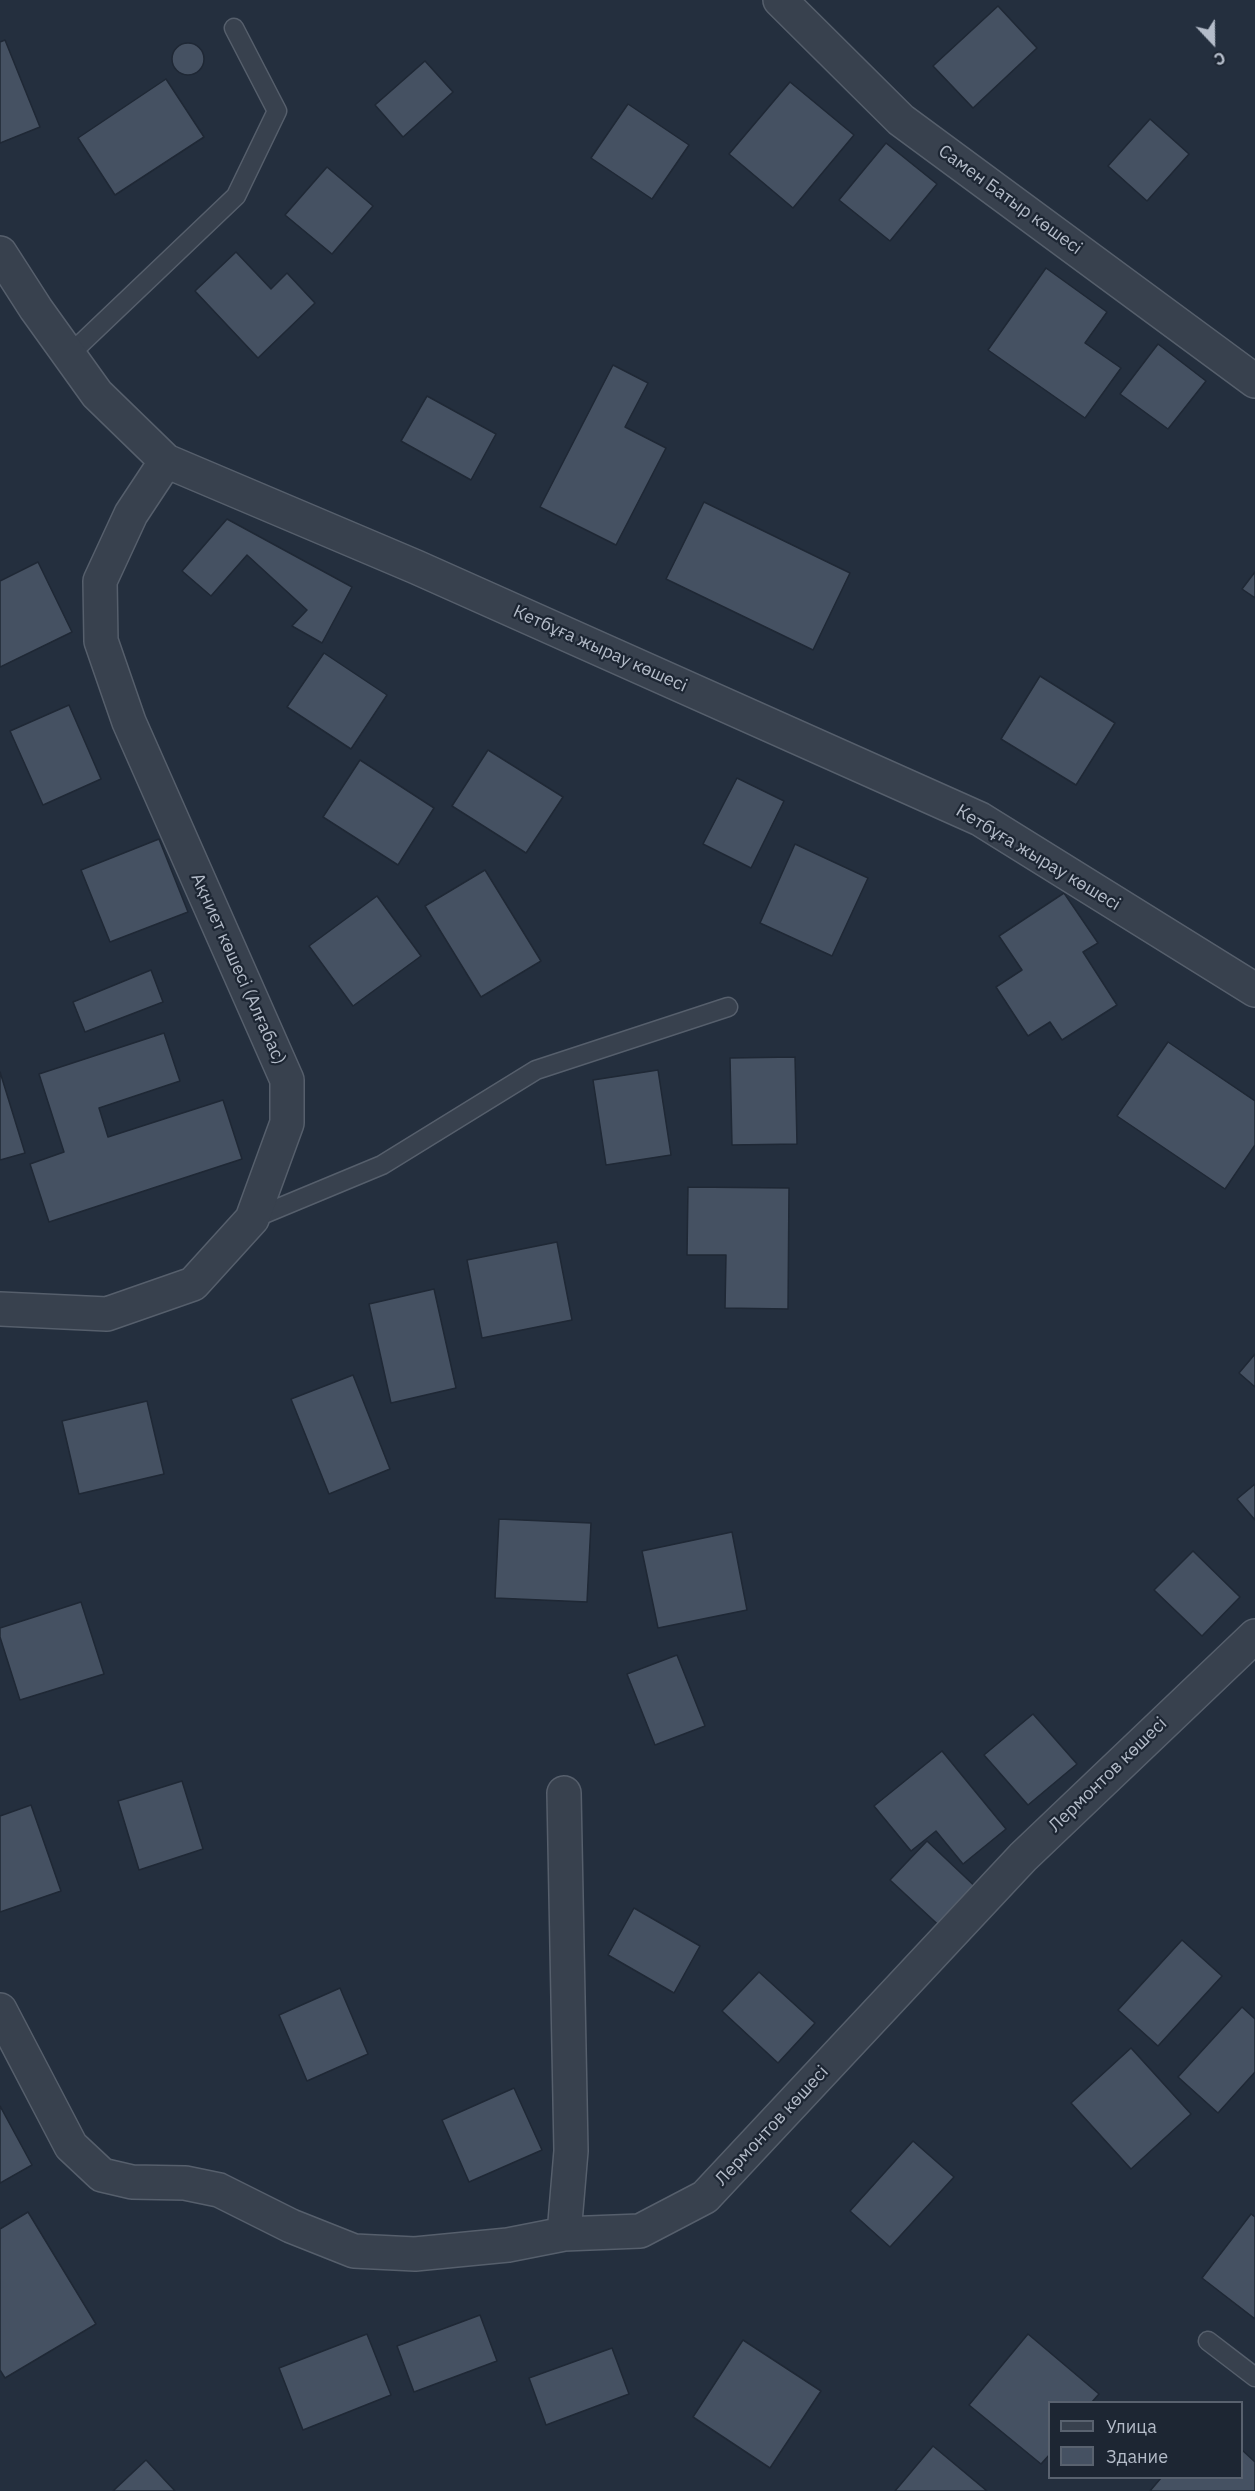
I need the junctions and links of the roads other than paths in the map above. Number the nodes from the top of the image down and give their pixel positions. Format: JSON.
{"nodes":[{"id":1,"x":780,"y":0,"type":"edge"},
{"id":2,"x":234,"y":28,"type":"dead end"},
{"id":3,"x":0,"y":254,"type":"edge"},
{"id":4,"x":69,"y":355,"type":"junction"},
{"id":5,"x":1255,"y":381,"type":"edge"},
{"id":6,"x":166,"y":461,"type":"junction"},
{"id":7,"x":1255,"y":990,"type":"edge"},
{"id":8,"x":728,"y":1007,"type":"dead end"},
{"id":9,"x":252,"y":1219,"type":"junction"},
{"id":10,"x":0,"y":1309,"type":"edge"},
{"id":11,"x":1255,"y":1635,"type":"edge"},
{"id":12,"x":564,"y":1793,"type":"dead end"},
{"id":13,"x":0,"y":2010,"type":"edge"},
{"id":14,"x":564,"y":2234,"type":"junction"},
{"id":15,"x":1208,"y":2342,"type":"dead end"},
{"id":16,"x":1255,"y":2377,"type":"edge"}],
"edges":[{"from":1,"to":5,"type":"street","name":"Самен Батыр көшесі"},
{"from":2,"to":4,"type":"lane"},
{"from":3,"to":4,"type":"street","name":"Кетбұға жырау көшесі"},
{"from":4,"to":6,"type":"street","name":"Кетбұға жырау көшесі"},
{"from":6,"to":7,"type":"street","name":"Кетбұға жырау көшесі"},
{"from":6,"to":9,"type":"street","name":"Ақниет көшесі (Алғабас)"},
{"from":8,"to":9,"type":"lane"},
{"from":9,"to":10,"type":"street","name":"Ақниет көшесі (Алғабас)"},
{"from":11,"to":14,"type":"street","name":"Лермонтов көшесі"},
{"from":12,"to":14,"type":"street"},
{"from":13,"to":14,"type":"street","name":"Лермонтов көшесі"},
{"from":15,"to":16,"type":"lane"}]}
